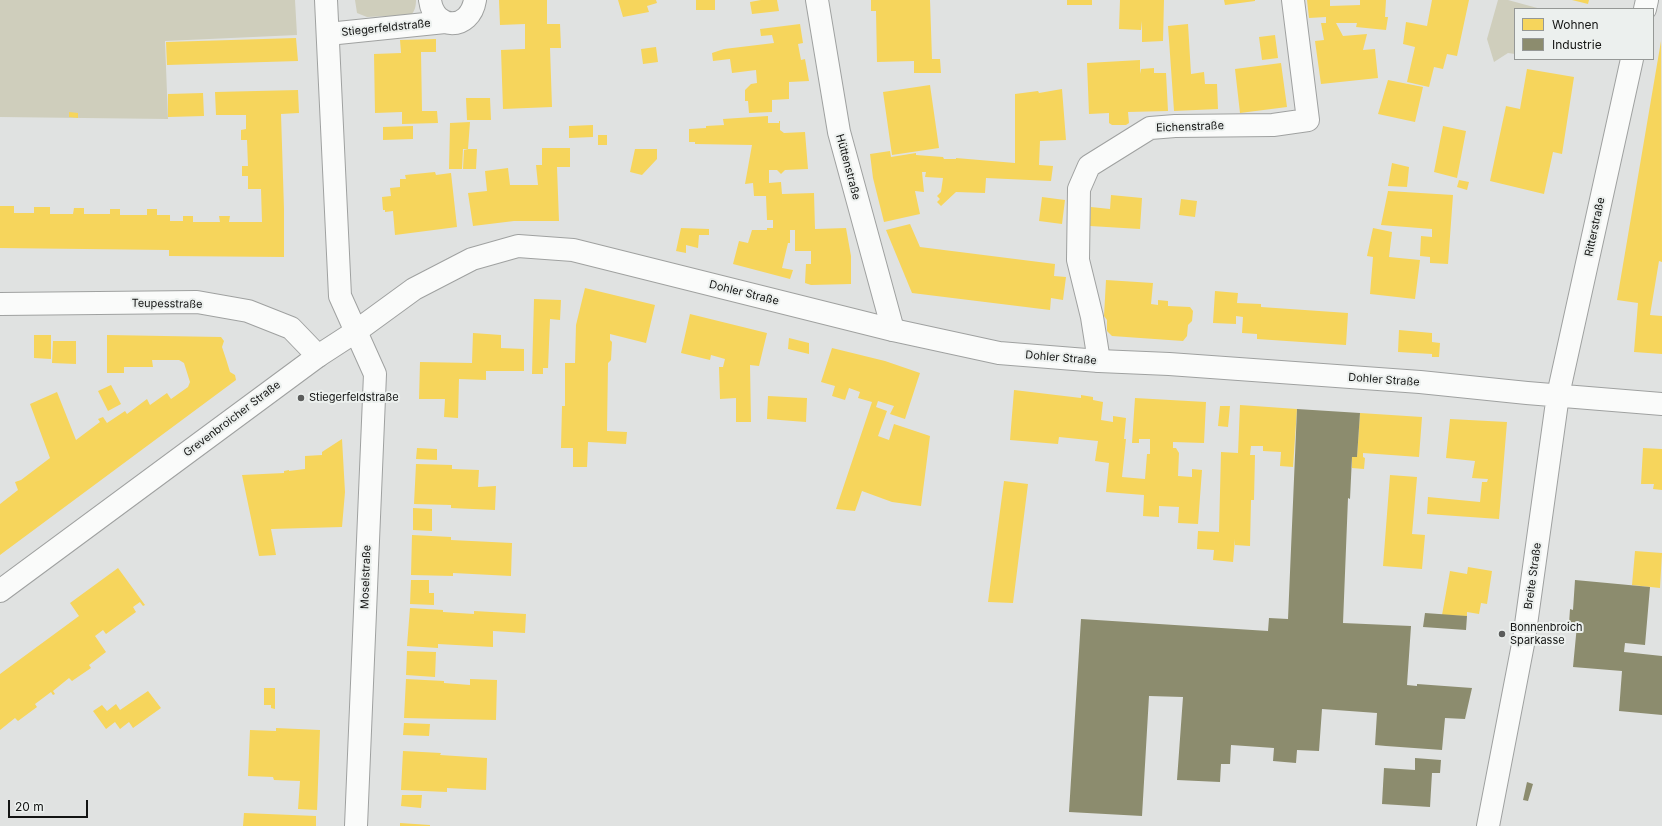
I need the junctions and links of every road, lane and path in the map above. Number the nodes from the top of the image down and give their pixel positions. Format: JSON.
{"nodes":[{"id":1,"x":326,"y":0,"type":"edge"},
{"id":2,"x":430,"y":0,"type":"edge"},
{"id":3,"x":475,"y":0,"type":"edge"},
{"id":4,"x":817,"y":0,"type":"edge"},
{"id":5,"x":1292,"y":0,"type":"edge"},
{"id":6,"x":445,"y":22,"type":"junction"},
{"id":7,"x":328,"y":34,"type":"junction"},
{"id":8,"x":1632,"y":60,"type":"edge"},
{"id":9,"x":472,"y":259,"type":"joint"},
{"id":10,"x":0,"y":304,"type":"edge"},
{"id":11,"x":893,"y":330,"type":"junction"},
{"id":12,"x":355,"y":332,"type":"junction"},
{"id":13,"x":318,"y":356,"type":"junction"},
{"id":14,"x":1099,"y":361,"type":"junction"},
{"id":15,"x":1558,"y":395,"type":"junction"},
{"id":16,"x":1662,"y":404,"type":"edge"},
{"id":17,"x":0,"y":591,"type":"edge"},
{"id":18,"x":356,"y":826,"type":"edge"},
{"id":19,"x":1488,"y":826,"type":"edge"}],
"edges":[{"from":1,"to":7,"type":"main road","name":"Stiegerfeldstraße"},
{"from":2,"to":6,"type":"main road","name":"Stiegerfeldstraße"},
{"from":3,"to":6,"type":"main road","name":"Stiegerfeldstraße"},
{"from":4,"to":11,"type":"main road","name":"Hüttenstraße"},
{"from":5,"to":14,"type":"main road","name":"Eichenstraße"},
{"from":6,"to":7,"type":"main road","name":"Stiegerfeldstraße"},
{"from":7,"to":12,"type":"main road","name":"Stiegerfeldstraße"},
{"from":8,"to":15,"type":"main road","name":"Ritterstraße"},
{"from":9,"to":11,"type":"main road","name":"Dohler Straße"},
{"from":9,"to":12,"type":"main road","name":"Grevenbroicher Straße"},
{"from":10,"to":13,"type":"main road","name":"Teupesstraße"},
{"from":11,"to":14,"type":"main road","name":"Dohler Straße"},
{"from":12,"to":13,"type":"main road","name":"Grevenbroicher Straße"},
{"from":12,"to":18,"type":"main road","name":"Moselstraße"},
{"from":13,"to":17,"type":"main road","name":"Grevenbroicher Straße"},
{"from":14,"to":15,"type":"main road","name":"Dohler Straße"},
{"from":15,"to":16,"type":"main road","name":"Dohler Straße"},
{"from":15,"to":19,"type":"main road","name":"Breite Straße"}]}
